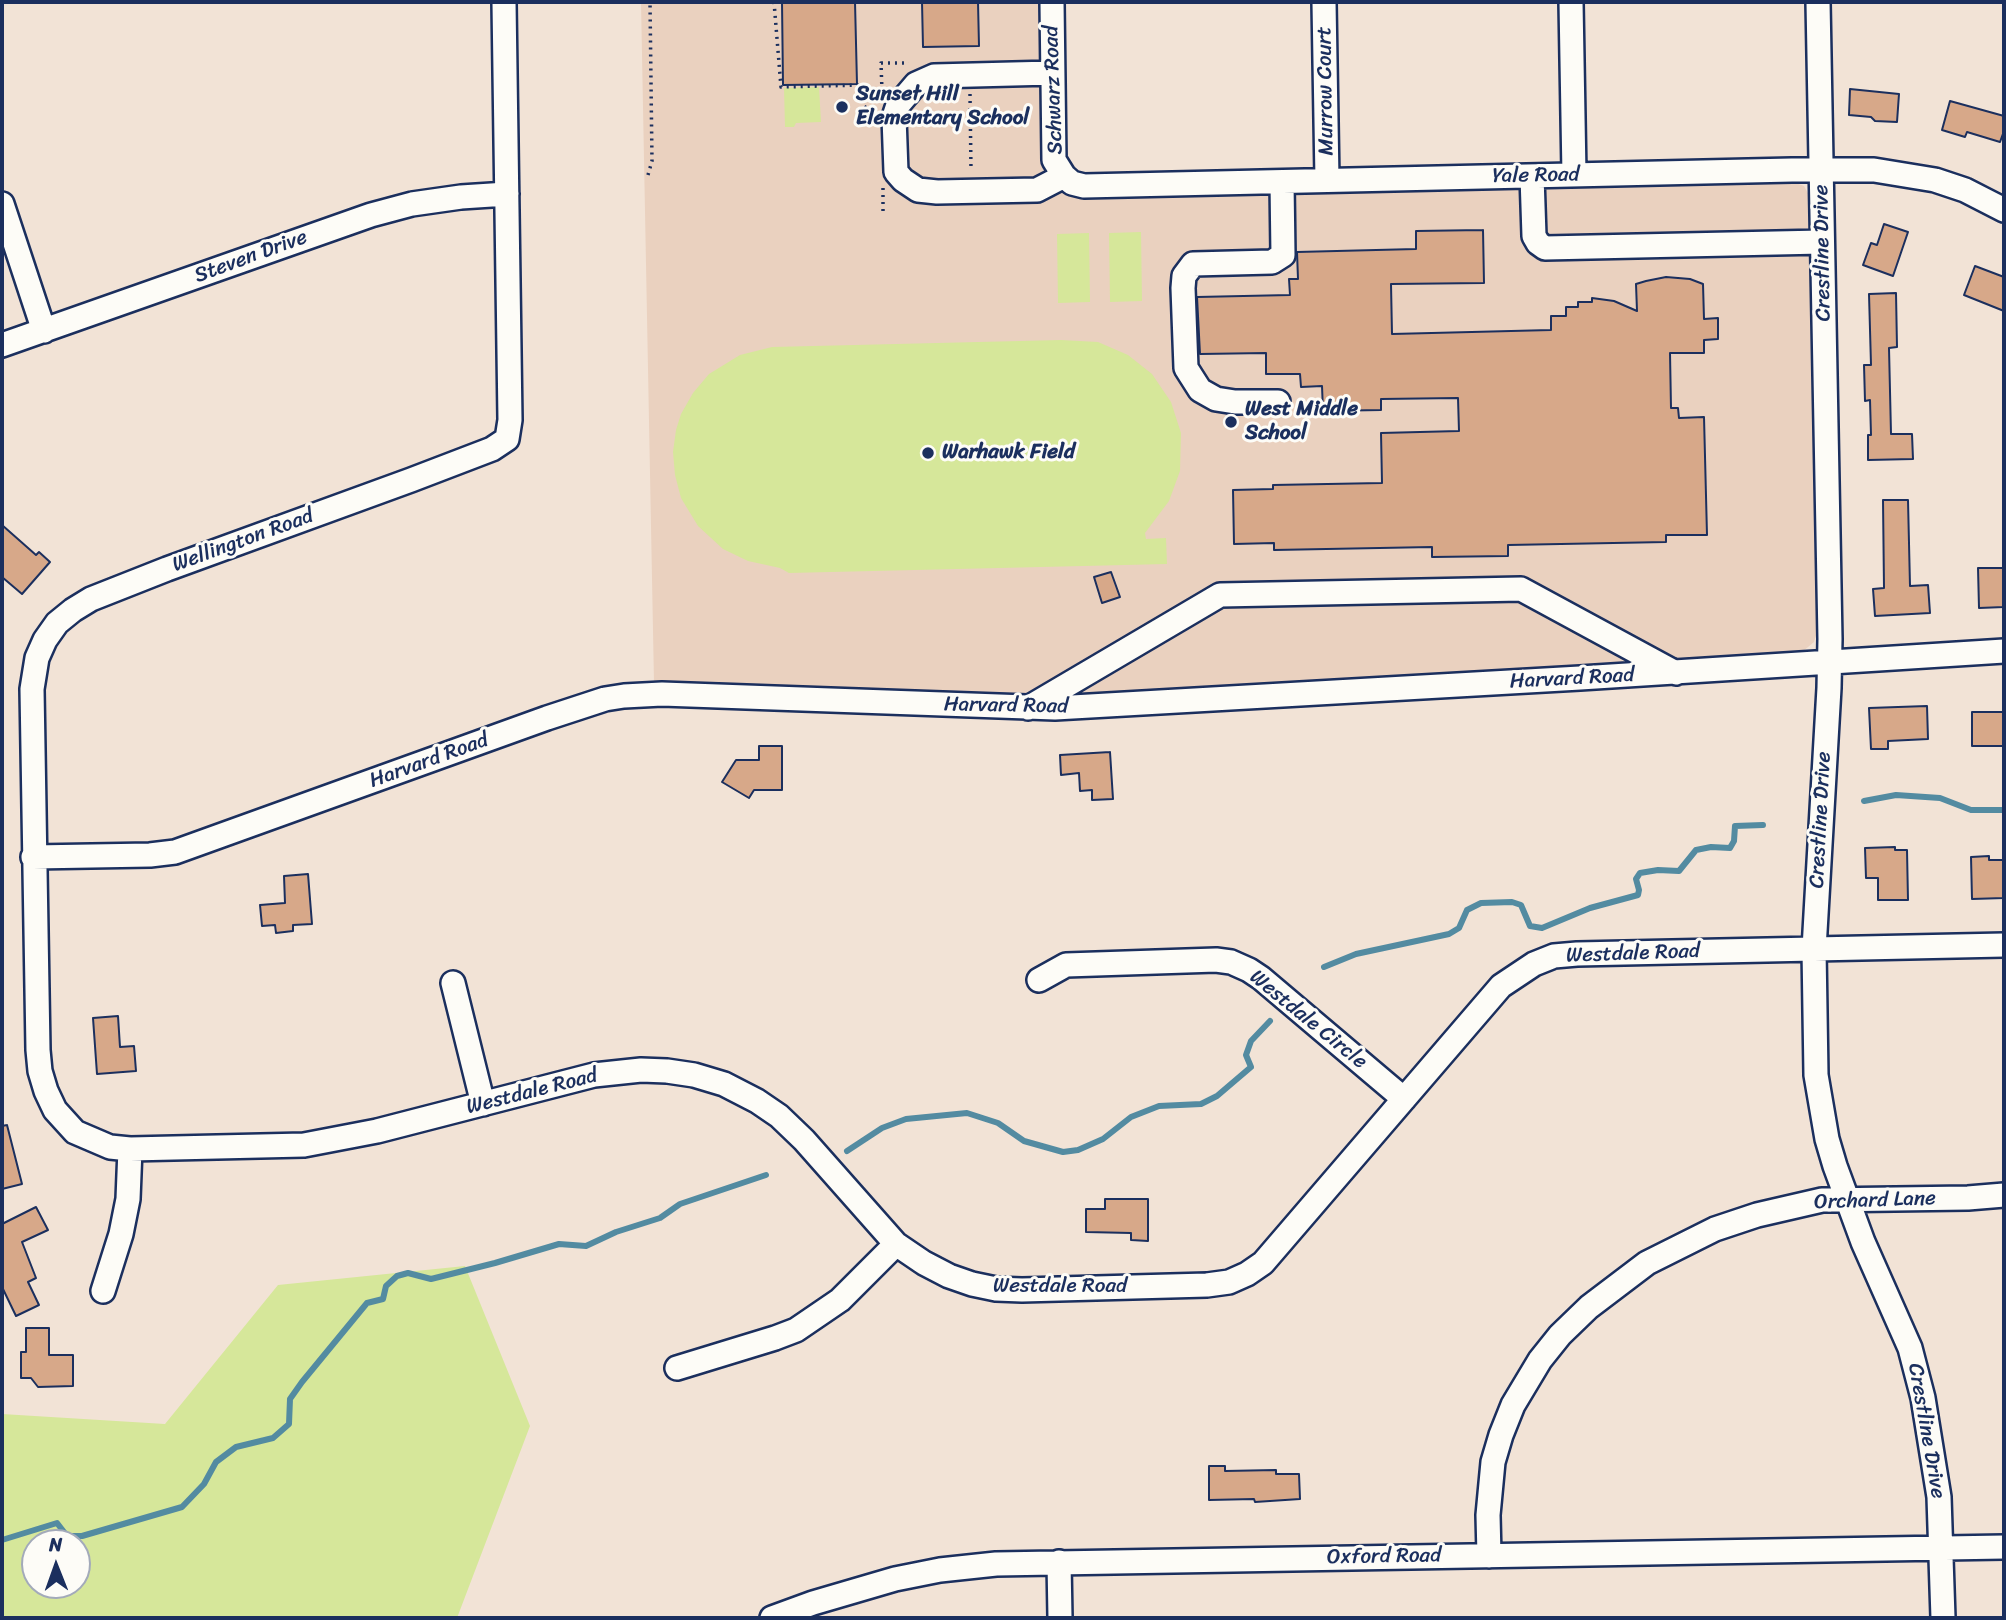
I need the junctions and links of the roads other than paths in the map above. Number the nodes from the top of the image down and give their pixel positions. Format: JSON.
{"nodes":[{"id":1,"x":504,"y":2,"type":"edge"},
{"id":2,"x":1052,"y":2,"type":"edge"},
{"id":3,"x":1324,"y":2,"type":"edge"},
{"id":4,"x":1571,"y":2,"type":"edge"},
{"id":5,"x":1818,"y":2,"type":"edge"},
{"id":6,"x":1052,"y":73,"type":"junction"},
{"id":7,"x":1821,"y":169,"type":"junction"},
{"id":8,"x":1574,"y":175,"type":"junction"},
{"id":9,"x":1064,"y":176,"type":"junction"},
{"id":10,"x":1532,"y":176,"type":"junction"},
{"id":11,"x":1327,"y":180,"type":"junction"},
{"id":12,"x":1282,"y":182,"type":"junction"},
{"id":13,"x":506,"y":194,"type":"junction"},
{"id":14,"x":2,"y":204,"type":"edge"},
{"id":15,"x":2004,"y":211,"type":"edge"},
{"id":16,"x":1822,"y":242,"type":"junction"},
{"id":17,"x":44,"y":331,"type":"junction"},
{"id":18,"x":2,"y":345,"type":"edge"},
{"id":19,"x":1278,"y":402,"type":"dead end"},
{"id":20,"x":2004,"y":651,"type":"edge"},
{"id":21,"x":1830,"y":663,"type":"junction"},
{"id":22,"x":1676,"y":673,"type":"junction"},
{"id":23,"x":1027,"y":708,"type":"junction"},
{"id":24,"x":33,"y":857,"type":"junction"},
{"id":25,"x":2004,"y":945,"type":"edge"},
{"id":26,"x":1814,"y":949,"type":"junction"},
{"id":27,"x":1039,"y":980,"type":"dead end"},
{"id":28,"x":453,"y":983,"type":"dead end"},
{"id":29,"x":1404,"y":1099,"type":"junction"},
{"id":30,"x":482,"y":1104,"type":"junction"},
{"id":31,"x":68,"y":1125,"type":"joint"},
{"id":32,"x":130,"y":1149,"type":"junction"},
{"id":33,"x":2004,"y":1195,"type":"edge"},
{"id":34,"x":1847,"y":1199,"type":"junction"},
{"id":35,"x":896,"y":1244,"type":"junction"},
{"id":36,"x":103,"y":1291,"type":"dead end"},
{"id":37,"x":677,"y":1368,"type":"dead end"},
{"id":38,"x":2004,"y":1547,"type":"edge"},
{"id":39,"x":1942,"y":1548,"type":"junction"},
{"id":40,"x":1489,"y":1556,"type":"junction"},
{"id":41,"x":1059,"y":1562,"type":"junction"},
{"id":42,"x":772,"y":1618,"type":"edge"},
{"id":43,"x":1060,"y":1618,"type":"edge"},
{"id":44,"x":1944,"y":1618,"type":"edge"}],
"edges":[{"from":1,"to":13,"type":"street","name":"Wellington Road"},
{"from":2,"to":6,"type":"street","name":"Schwarz Road"},
{"from":3,"to":11,"type":"street","name":"Murrow Court"},
{"from":4,"to":8,"type":"street"},
{"from":5,"to":7,"type":"street","name":"Crestline Drive"},
{"from":6,"to":9,"type":"street","name":"Schwarz Road"},
{"from":6,"to":9,"type":"street"},
{"from":7,"to":8,"type":"street","name":"Yale Road"},
{"from":7,"to":15,"type":"street","name":"Yale Road"},
{"from":7,"to":16,"type":"street","name":"Crestline Drive"},
{"from":8,"to":10,"type":"street","name":"Yale Road"},
{"from":9,"to":12,"type":"street","name":"Yale Road"},
{"from":10,"to":11,"type":"street","name":"Yale Road"},
{"from":10,"to":16,"type":"street"},
{"from":11,"to":12,"type":"street","name":"Yale Road"},
{"from":12,"to":19,"type":"street"},
{"from":13,"to":17,"type":"street","name":"Steven Drive"},
{"from":13,"to":24,"type":"street","name":"Wellington Road"},
{"from":14,"to":17,"type":"street"},
{"from":16,"to":21,"type":"street","name":"Crestline Drive"},
{"from":17,"to":18,"type":"street","name":"Steven Drive"},
{"from":20,"to":21,"type":"street","name":"Harvard Road"},
{"from":21,"to":22,"type":"street","name":"Harvard Road"},
{"from":21,"to":26,"type":"street","name":"Crestline Drive"},
{"from":22,"to":23,"type":"street","name":"Harvard Road"},
{"from":22,"to":23,"type":"street"},
{"from":23,"to":24,"type":"street","name":"Harvard Road"},
{"from":24,"to":31,"type":"street","name":"Wellington Road"},
{"from":25,"to":26,"type":"street","name":"Westdale Road"},
{"from":26,"to":29,"type":"street","name":"Westdale Road"},
{"from":26,"to":34,"type":"street","name":"Crestline Drive"},
{"from":27,"to":29,"type":"street","name":"Westdale Circle"},
{"from":28,"to":30,"type":"street"},
{"from":29,"to":35,"type":"street","name":"Westdale Road"},
{"from":30,"to":32,"type":"street","name":"Westdale Road"},
{"from":30,"to":35,"type":"street","name":"Westdale Road"},
{"from":31,"to":32,"type":"street","name":"Westdale Road"},
{"from":32,"to":36,"type":"street"},
{"from":33,"to":34,"type":"street","name":"Orchard Lane"},
{"from":34,"to":39,"type":"street","name":"Crestline Drive"},
{"from":34,"to":40,"type":"street","name":"Orchard Lane"},
{"from":35,"to":37,"type":"street"},
{"from":38,"to":39,"type":"street","name":"Oxford Road"},
{"from":39,"to":40,"type":"street","name":"Oxford Road"},
{"from":39,"to":44,"type":"street","name":"Crestline Drive"},
{"from":40,"to":41,"type":"street","name":"Oxford Road"},
{"from":41,"to":42,"type":"street","name":"Oxford Road"},
{"from":41,"to":43,"type":"street"}]}
